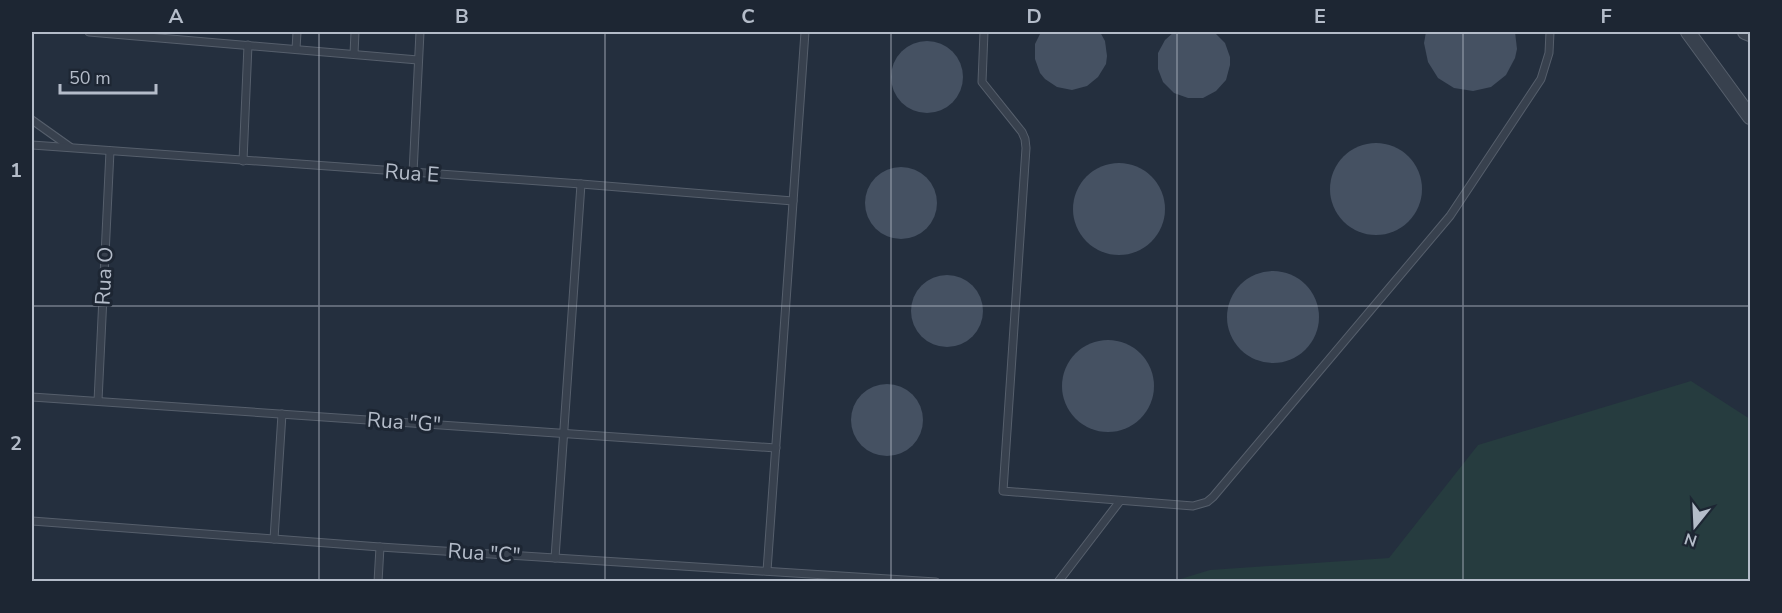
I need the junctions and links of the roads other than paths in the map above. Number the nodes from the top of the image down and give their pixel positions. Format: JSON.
{"nodes":[{"id":1,"x":89,"y":32,"type":"edge"},
{"id":2,"x":297,"y":32,"type":"edge"},
{"id":3,"x":355,"y":32,"type":"edge"},
{"id":4,"x":420,"y":32,"type":"edge"},
{"id":5,"x":805,"y":32,"type":"edge"},
{"id":6,"x":984,"y":32,"type":"edge"},
{"id":7,"x":1550,"y":32,"type":"edge"},
{"id":8,"x":1688,"y":32,"type":"edge"},
{"id":9,"x":1745,"y":32,"type":"edge"},
{"id":10,"x":1750,"y":34,"type":"edge"},
{"id":11,"x":163,"y":35,"type":"edge"},
{"id":12,"x":248,"y":45,"type":"junction"},
{"id":13,"x":296,"y":49,"type":"junction"},
{"id":14,"x":354,"y":54,"type":"junction"},
{"id":15,"x":418,"y":60,"type":"junction"},
{"id":16,"x":1750,"y":117,"type":"edge"},
{"id":17,"x":32,"y":120,"type":"edge"},
{"id":18,"x":32,"y":145,"type":"edge"},
{"id":19,"x":72,"y":148,"type":"junction"},
{"id":20,"x":110,"y":151,"type":"junction"},
{"id":21,"x":243,"y":160,"type":"junction"},
{"id":22,"x":413,"y":173,"type":"junction"},
{"id":23,"x":581,"y":184,"type":"junction"},
{"id":24,"x":793,"y":201,"type":"junction"},
{"id":25,"x":32,"y":397,"type":"edge"},
{"id":26,"x":98,"y":402,"type":"junction"},
{"id":27,"x":282,"y":414,"type":"junction"},
{"id":28,"x":564,"y":433,"type":"junction"},
{"id":29,"x":776,"y":448,"type":"junction"},
{"id":30,"x":1120,"y":501,"type":"junction"},
{"id":31,"x":32,"y":521,"type":"edge"},
{"id":32,"x":274,"y":539,"type":"junction"},
{"id":33,"x":381,"y":547,"type":"junction"},
{"id":34,"x":555,"y":558,"type":"junction"},
{"id":35,"x":767,"y":571,"type":"junction"},
{"id":36,"x":378,"y":582,"type":"edge"},
{"id":37,"x":936,"y":582,"type":"edge"},
{"id":38,"x":1058,"y":582,"type":"edge"}],
"edges":[{"from":1,"to":11,"type":"lane"},
{"from":2,"to":13,"type":"lane"},
{"from":3,"to":14,"type":"lane"},
{"from":4,"to":15,"type":"lane"},
{"from":5,"to":24,"type":"lane"},
{"from":6,"to":30,"type":"lane"},
{"from":7,"to":30,"type":"lane"},
{"from":8,"to":16,"type":"street"},
{"from":9,"to":10,"type":"street"},
{"from":11,"to":12,"type":"lane"},
{"from":12,"to":13,"type":"lane"},
{"from":12,"to":21,"type":"lane"},
{"from":13,"to":14,"type":"lane"},
{"from":14,"to":15,"type":"lane"},
{"from":15,"to":22,"type":"lane"},
{"from":17,"to":19,"type":"lane"},
{"from":18,"to":19,"type":"lane","name":"Rua E"},
{"from":19,"to":20,"type":"lane","name":"Rua E"},
{"from":20,"to":21,"type":"lane","name":"Rua E"},
{"from":20,"to":26,"type":"lane","name":"Rua O"},
{"from":21,"to":22,"type":"lane","name":"Rua E"},
{"from":22,"to":23,"type":"lane","name":"Rua E"},
{"from":23,"to":24,"type":"lane","name":"Rua E"},
{"from":23,"to":28,"type":"lane"},
{"from":24,"to":29,"type":"lane"},
{"from":25,"to":26,"type":"lane","name":"Rua \"G\""},
{"from":26,"to":27,"type":"lane","name":"Rua \"G\""},
{"from":27,"to":28,"type":"lane","name":"Rua \"G\""},
{"from":27,"to":32,"type":"lane"},
{"from":28,"to":29,"type":"lane","name":"Rua \"G\""},
{"from":28,"to":34,"type":"lane"},
{"from":29,"to":35,"type":"lane"},
{"from":30,"to":38,"type":"lane"},
{"from":31,"to":32,"type":"lane","name":"Rua \"C\""},
{"from":32,"to":33,"type":"lane","name":"Rua \"C\""},
{"from":33,"to":34,"type":"lane","name":"Rua \"C\""},
{"from":33,"to":36,"type":"lane"},
{"from":34,"to":35,"type":"lane","name":"Rua \"C\""},
{"from":35,"to":37,"type":"lane","name":"Rua \"C\""}]}
